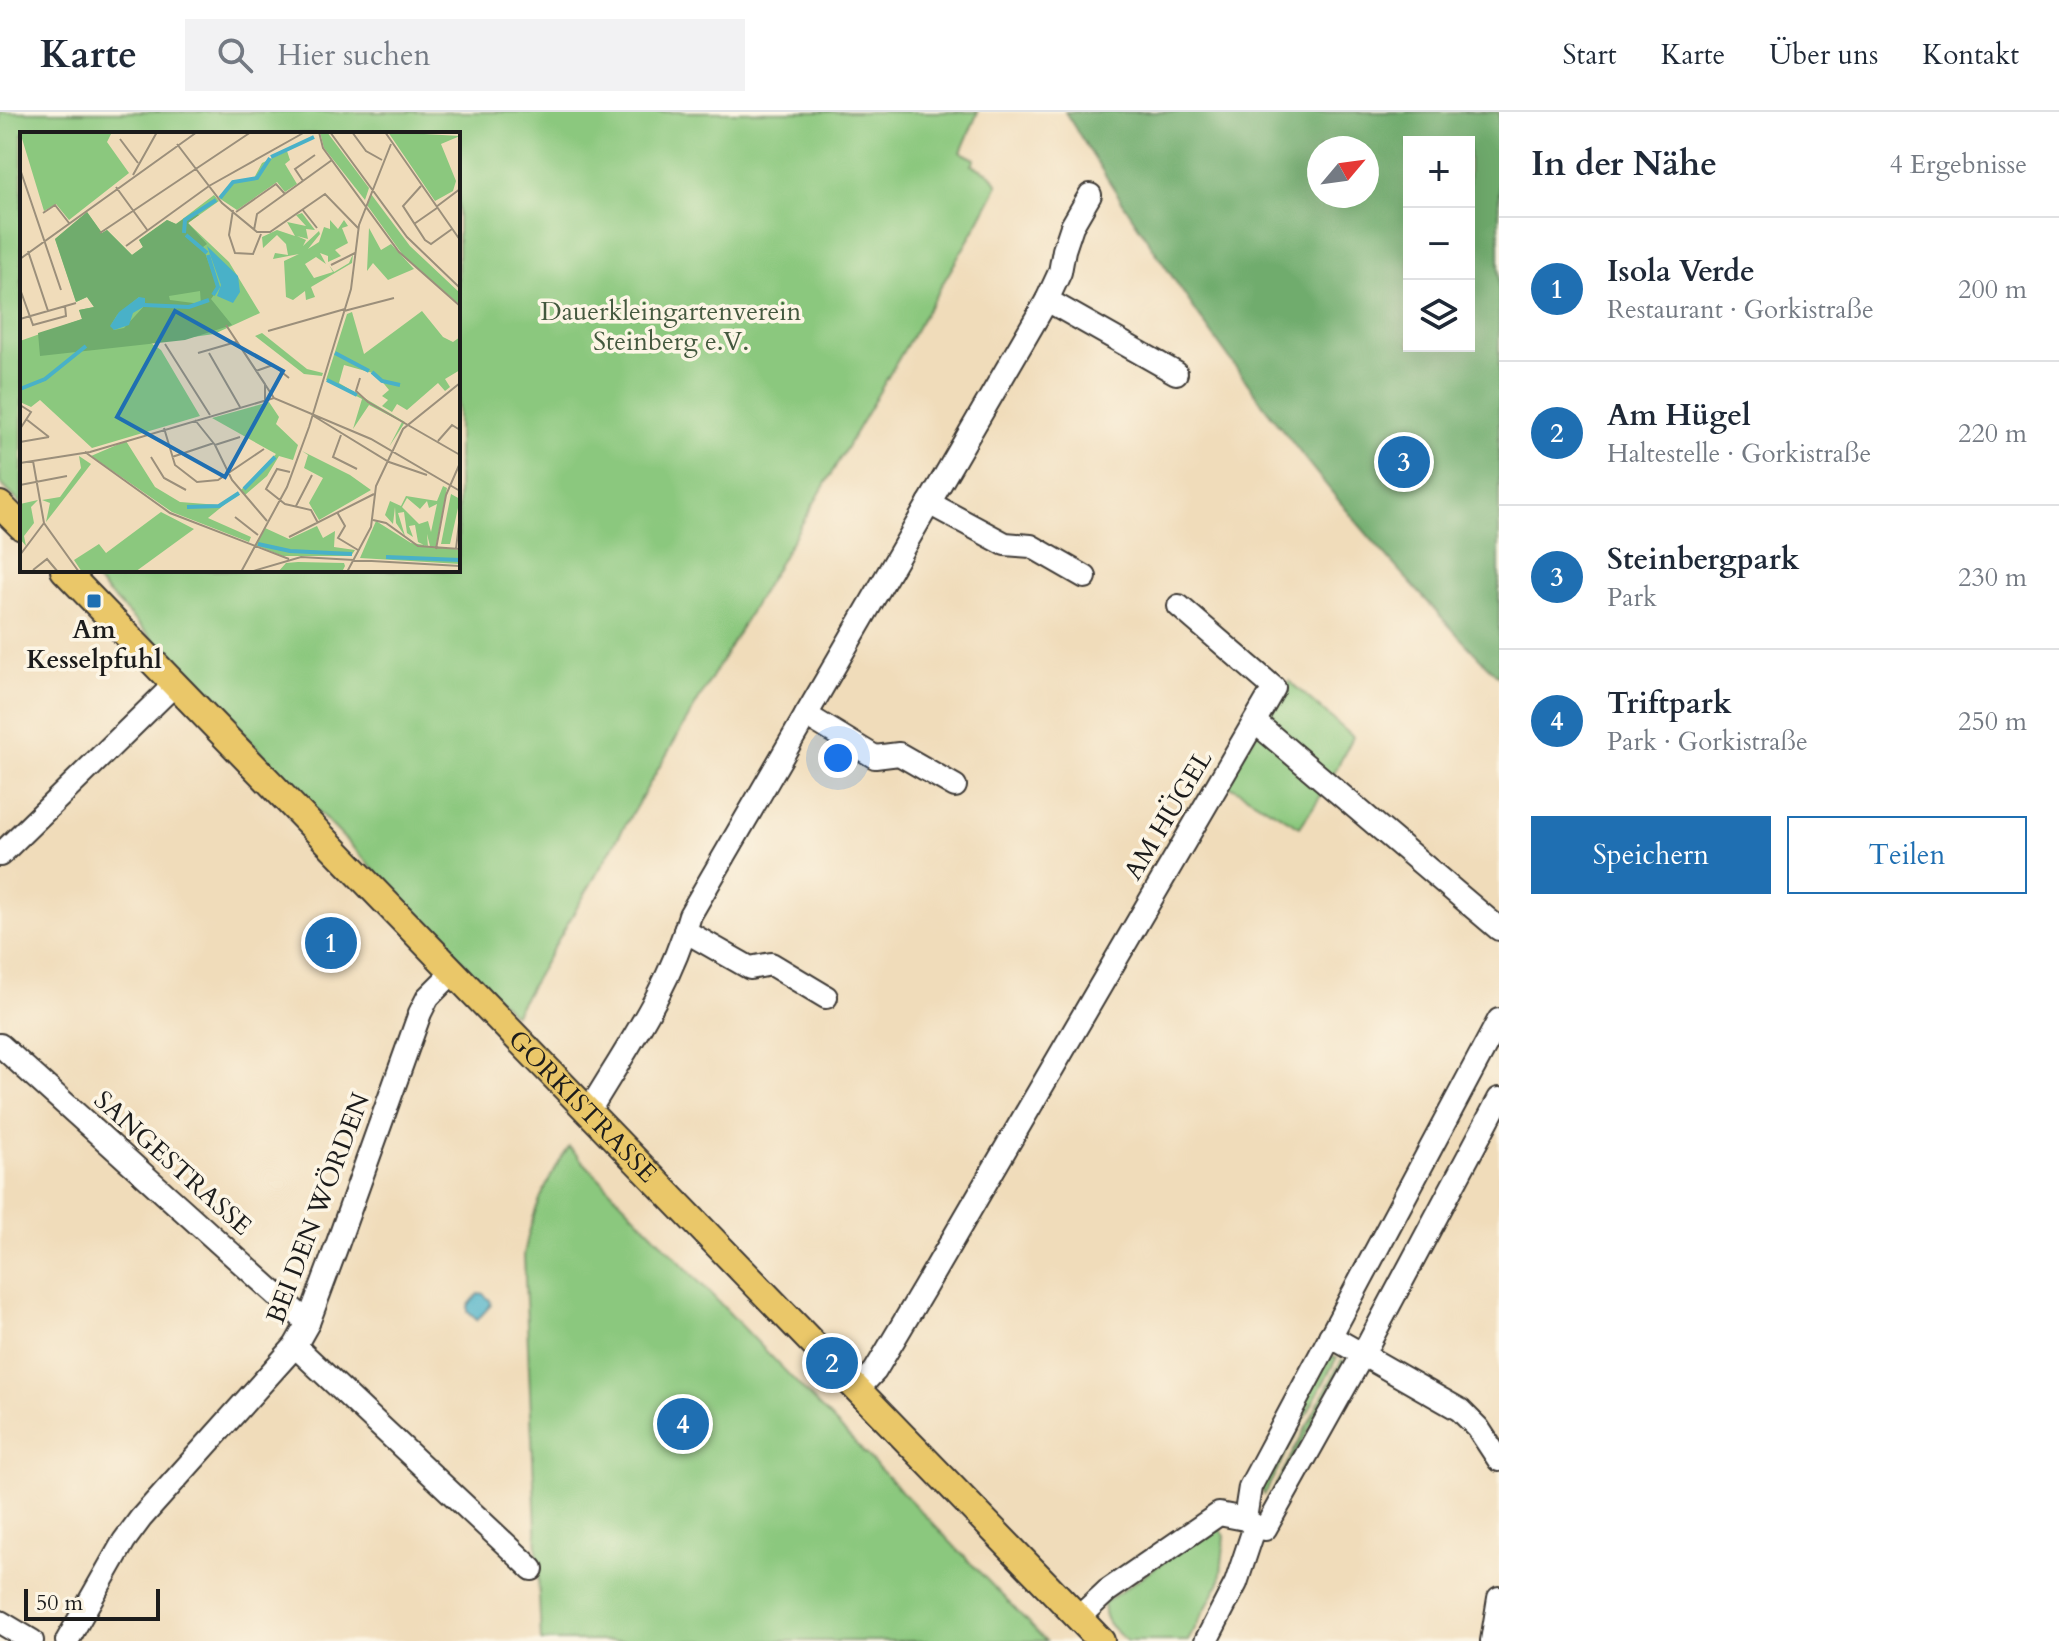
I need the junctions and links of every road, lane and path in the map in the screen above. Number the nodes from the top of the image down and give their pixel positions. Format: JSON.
{"nodes":[{"id":1,"x":1090,"y":195,"type":"dead end"},
{"id":2,"x":1047,"y":300,"type":"junction"},
{"id":3,"x":1176,"y":373,"type":"dead end"},
{"id":4,"x":929,"y":503,"type":"junction"},
{"id":5,"x":0,"y":505,"type":"edge"},
{"id":6,"x":20,"y":525,"type":"edge"},
{"id":7,"x":66,"y":572,"type":"edge"},
{"id":8,"x":1085,"y":577,"type":"dead end"},
{"id":9,"x":1179,"y":606,"type":"dead end"},
{"id":10,"x":175,"y":684,"type":"junction"},
{"id":11,"x":806,"y":715,"type":"junction"},
{"id":12,"x":1255,"y":722,"type":"junction"},
{"id":13,"x":955,"y":786,"type":"dead end"},
{"id":14,"x":0,"y":855,"type":"edge"},
{"id":15,"x":1499,"y":929,"type":"edge"},
{"id":16,"x":685,"y":931,"type":"junction"},
{"id":17,"x":453,"y":972,"type":"junction"},
{"id":18,"x":826,"y":997,"type":"dead end"},
{"id":19,"x":1499,"y":1020,"type":"edge"},
{"id":20,"x":0,"y":1045,"type":"edge"},
{"id":21,"x":1499,"y":1099,"type":"edge"},
{"id":22,"x":586,"y":1109,"type":"junction"},
{"id":23,"x":308,"y":1323,"type":"junction"},
{"id":24,"x":1330,"y":1336,"type":"junction"},
{"id":25,"x":295,"y":1346,"type":"junction"},
{"id":26,"x":1363,"y":1354,"type":"junction"},
{"id":27,"x":858,"y":1389,"type":"junction"},
{"id":28,"x":1499,"y":1460,"type":"edge"},
{"id":29,"x":1250,"y":1523,"type":"junction"},
{"id":30,"x":532,"y":1569,"type":"dead end"},
{"id":31,"x":1499,"y":1598,"type":"edge"},
{"id":32,"x":1078,"y":1618,"type":"junction"},
{"id":33,"x":0,"y":1622,"type":"edge"},
{"id":34,"x":32,"y":1641,"type":"edge"},
{"id":35,"x":67,"y":1641,"type":"edge"},
{"id":36,"x":1101,"y":1641,"type":"edge"},
{"id":37,"x":1206,"y":1641,"type":"edge"},
{"id":38,"x":1492,"y":1641,"type":"edge"}],
"edges":[{"from":1,"to":2,"type":"street"},
{"from":2,"to":3,"type":"street"},
{"from":2,"to":4,"type":"street"},
{"from":4,"to":8,"type":"street"},
{"from":4,"to":11,"type":"street"},
{"from":5,"to":6,"type":"main road"},
{"from":7,"to":10,"type":"main road","name":"GORKISTRASSE"},
{"from":9,"to":12,"type":"street","name":"AM HÜGEL"},
{"from":10,"to":14,"type":"street"},
{"from":10,"to":17,"type":"main road","name":"GORKISTRASSE"},
{"from":11,"to":13,"type":"street"},
{"from":11,"to":16,"type":"street"},
{"from":12,"to":15,"type":"street"},
{"from":12,"to":27,"type":"street","name":"AM HÜGEL"},
{"from":16,"to":18,"type":"street"},
{"from":16,"to":22,"type":"street"},
{"from":17,"to":22,"type":"main road","name":"GORKISTRASSE"},
{"from":17,"to":23,"type":"street","name":"BEI DEN WÖRDEN"},
{"from":19,"to":24,"type":"street"},
{"from":20,"to":23,"type":"street","name":"SANGESTRASSE"},
{"from":21,"to":26,"type":"street"},
{"from":22,"to":27,"type":"main road","name":"GORKISTRASSE"},
{"from":23,"to":25,"type":"street","name":"BEI DEN WÖRDEN"},
{"from":24,"to":26,"type":"street"},
{"from":24,"to":29,"type":"street"},
{"from":25,"to":30,"type":"street"},
{"from":25,"to":35,"type":"street","name":"BEI DEN WÖRDEN"},
{"from":26,"to":28,"type":"street"},
{"from":26,"to":29,"type":"street"},
{"from":27,"to":32,"type":"main road","name":"GORKISTRASSE"},
{"from":29,"to":32,"type":"street"},
{"from":29,"to":37,"type":"street"},
{"from":31,"to":38,"type":"street"},
{"from":32,"to":36,"type":"main road","name":"GORKISTRASSE"},
{"from":33,"to":34,"type":"street"}]}
